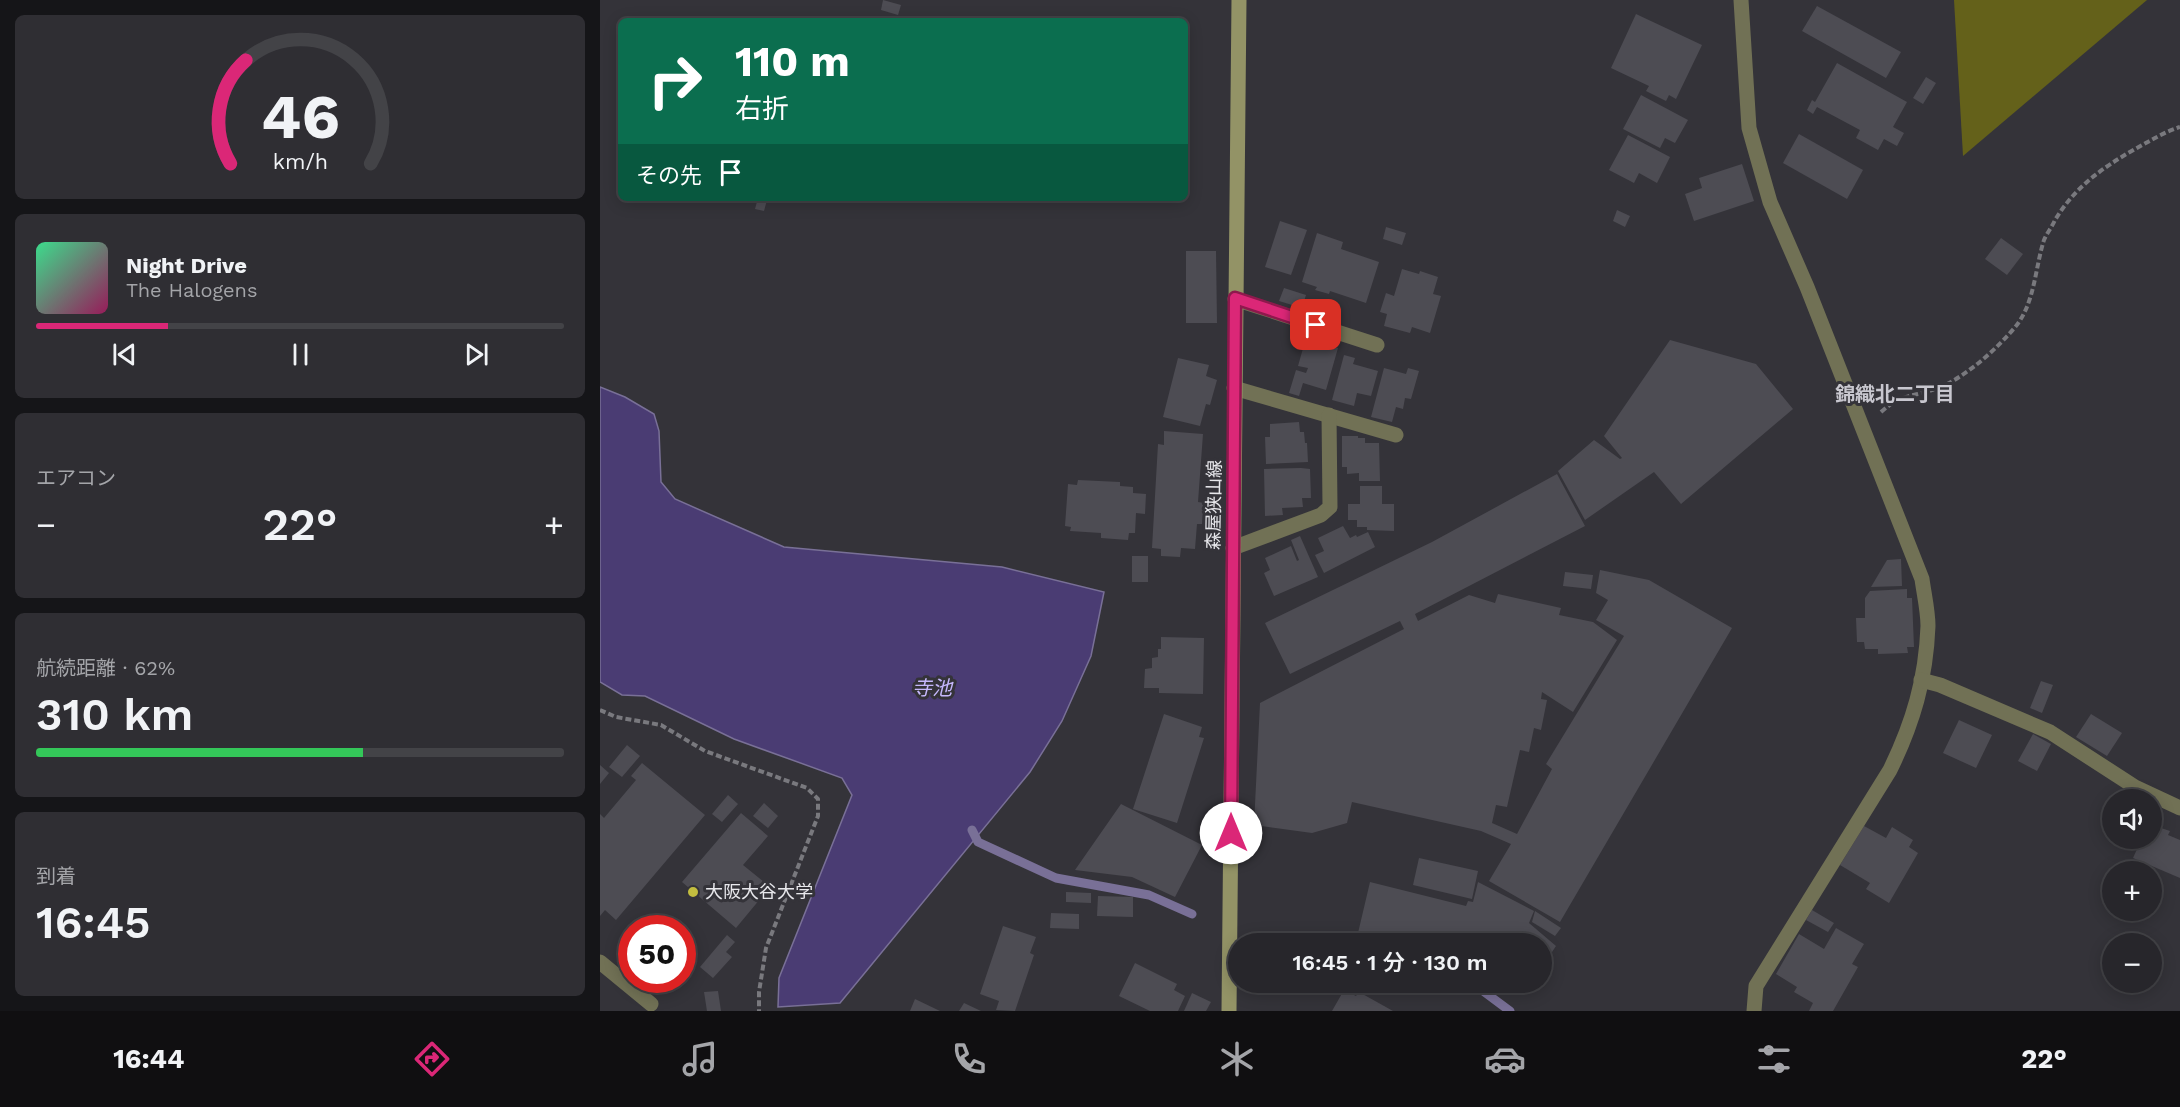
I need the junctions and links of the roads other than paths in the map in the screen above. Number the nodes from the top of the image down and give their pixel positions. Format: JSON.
{"nodes":[{"id":1,"x":1239,"y":0,"type":"edge"},
{"id":2,"x":1741,"y":0,"type":"edge"},
{"id":3,"x":1235,"y":298,"type":"junction"},
{"id":4,"x":1377,"y":345,"type":"dead end"},
{"id":5,"x":1234,"y":388,"type":"junction"},
{"id":6,"x":1329,"y":415,"type":"junction"},
{"id":7,"x":1396,"y":435,"type":"dead end"},
{"id":8,"x":1233,"y":548,"type":"junction"},
{"id":9,"x":1921,"y":681,"type":"junction"},
{"id":10,"x":2179,"y":806,"type":"edge"},
{"id":11,"x":600,"y":962,"type":"edge"},
{"id":12,"x":652,"y":1009,"type":"edge"},
{"id":13,"x":1230,"y":1011,"type":"edge"},
{"id":14,"x":1754,"y":1011,"type":"edge"}],
"edges":[{"from":1,"to":3,"type":"main road","name":"森屋狭山線"},
{"from":2,"to":9,"type":"street"},
{"from":3,"to":4,"type":"street"},
{"from":3,"to":5,"type":"main road","name":"森屋狭山線"},
{"from":5,"to":6,"type":"street"},
{"from":5,"to":8,"type":"main road","name":"森屋狭山線"},
{"from":6,"to":7,"type":"street"},
{"from":6,"to":8,"type":"street"},
{"from":8,"to":13,"type":"main road","name":"森屋狭山線"},
{"from":9,"to":10,"type":"street"},
{"from":9,"to":14,"type":"street"},
{"from":11,"to":12,"type":"street"}]}
